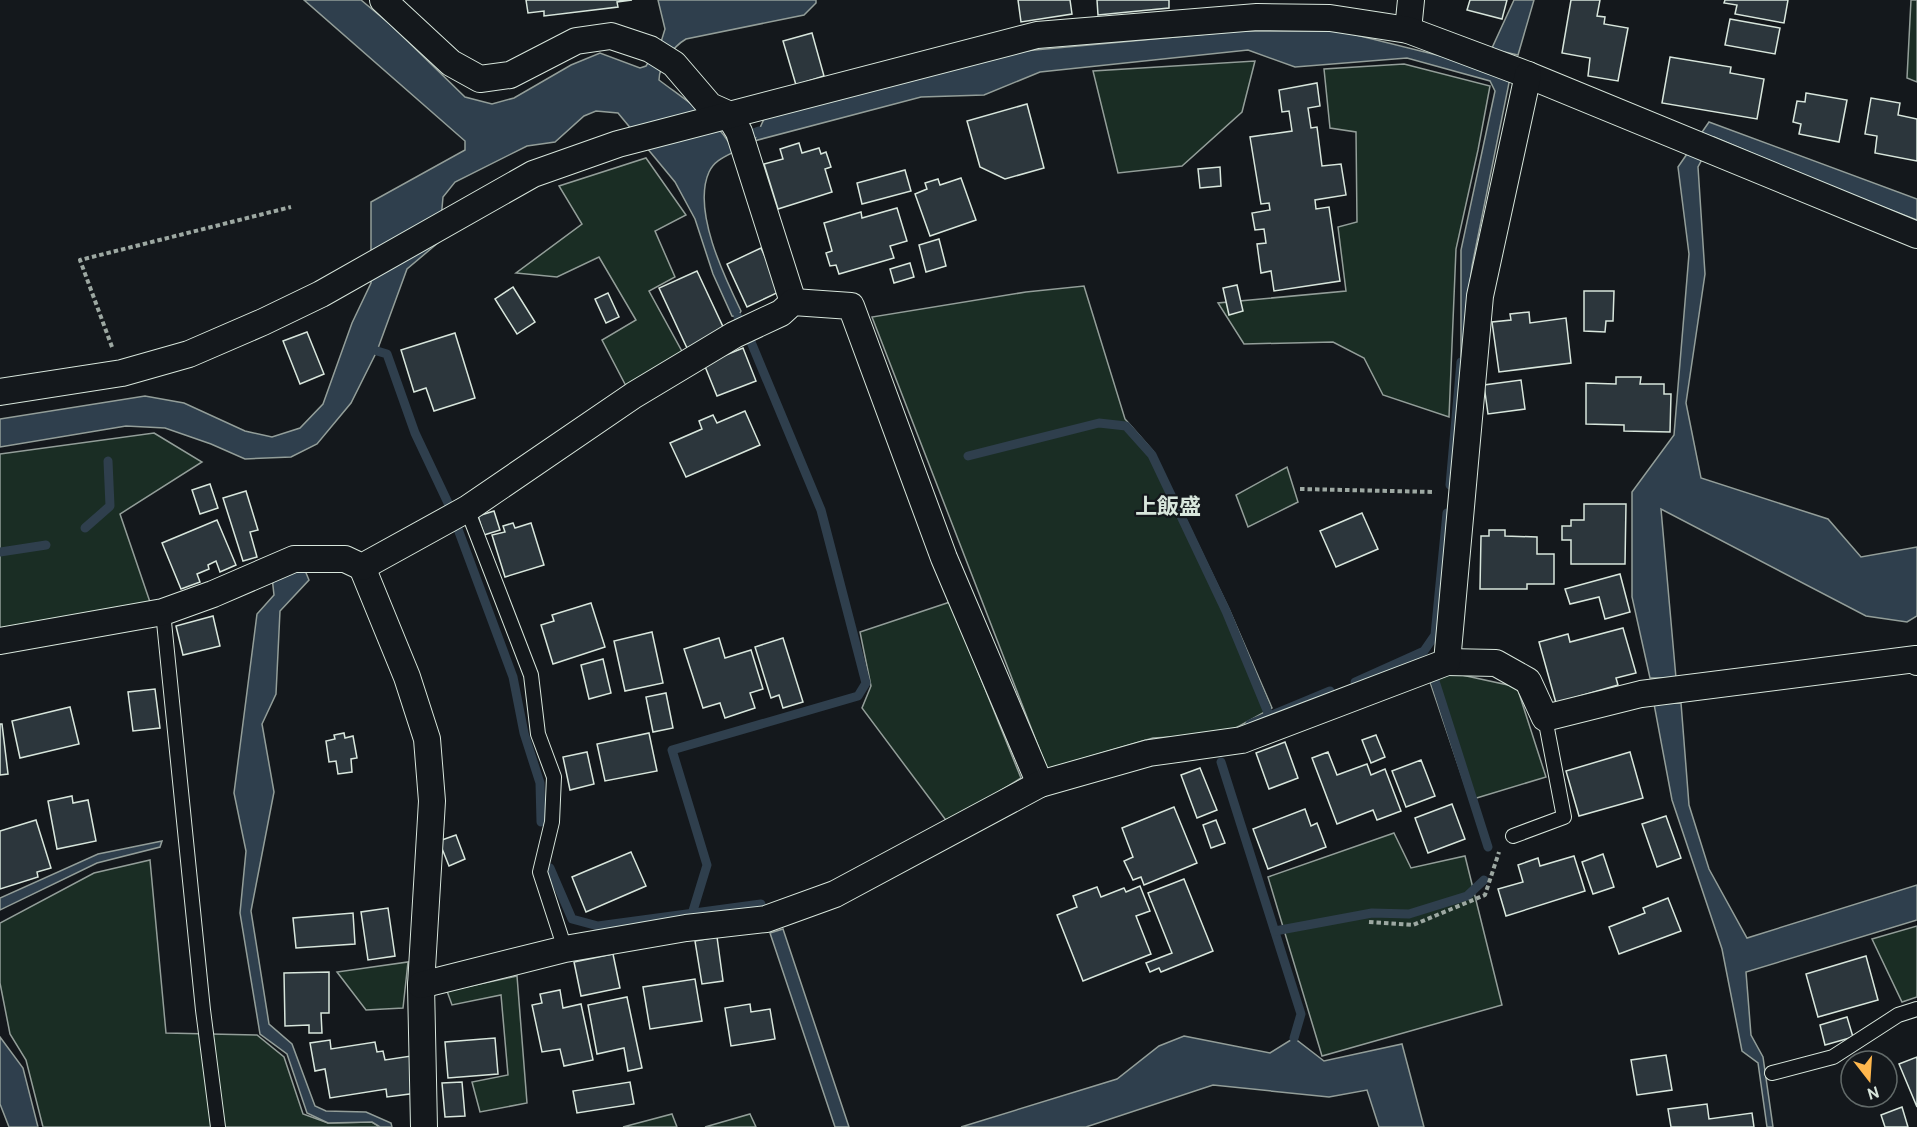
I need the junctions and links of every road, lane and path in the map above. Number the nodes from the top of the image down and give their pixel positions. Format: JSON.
{"nodes":[{"id":1,"x":383,"y":0,"type":"edge"},
{"id":2,"x":1411,"y":0,"type":"edge"},
{"id":3,"x":1408,"y":30,"type":"junction"},
{"id":4,"x":1507,"y":67,"type":"junction"},
{"id":5,"x":737,"y":131,"type":"junction"},
{"id":6,"x":291,"y":207,"type":"dead end"},
{"id":7,"x":1917,"y":235,"type":"edge"},
{"id":8,"x":793,"y":302,"type":"junction"},
{"id":9,"x":122,"y":373,"type":"junction"},
{"id":10,"x":0,"y":392,"type":"edge"},
{"id":11,"x":1300,"y":489,"type":"dead end"},
{"id":12,"x":1462,"y":492,"type":"junction"},
{"id":13,"x":458,"y":514,"type":"junction"},
{"id":14,"x":362,"y":567,"type":"junction"},
{"id":15,"x":163,"y":612,"type":"junction"},
{"id":16,"x":0,"y":640,"type":"edge"},
{"id":17,"x":1447,"y":662,"type":"junction"},
{"id":18,"x":1917,"y":662,"type":"edge"},
{"id":19,"x":1545,"y":718,"type":"junction"},
{"id":20,"x":1040,"y":784,"type":"junction"},
{"id":21,"x":1513,"y":836,"type":"joint"},
{"id":22,"x":1369,"y":922,"type":"dead end"},
{"id":23,"x":566,"y":949,"type":"junction"},
{"id":24,"x":421,"y":985,"type":"junction"},
{"id":25,"x":1917,"y":1009,"type":"edge"},
{"id":26,"x":1772,"y":1073,"type":"dead end"},
{"id":27,"x":218,"y":1127,"type":"edge"},
{"id":28,"x":424,"y":1127,"type":"edge"}],
"edges":[{"from":1,"to":5,"type":"street"},
{"from":2,"to":3,"type":"street"},
{"from":3,"to":4,"type":"street"},
{"from":3,"to":5,"type":"street"},
{"from":4,"to":7,"type":"street"},
{"from":4,"to":12,"type":"street"},
{"from":5,"to":8,"type":"street"},
{"from":5,"to":9,"type":"street"},
{"from":6,"to":9,"type":"path"},
{"from":8,"to":13,"type":"street"},
{"from":8,"to":20,"type":"street"},
{"from":9,"to":10,"type":"street"},
{"from":11,"to":12,"type":"path"},
{"from":12,"to":17,"type":"street"},
{"from":13,"to":14,"type":"street"},
{"from":13,"to":23,"type":"lane"},
{"from":14,"to":15,"type":"street"},
{"from":14,"to":24,"type":"street"},
{"from":15,"to":16,"type":"street"},
{"from":15,"to":27,"type":"lane"},
{"from":17,"to":19,"type":"street"},
{"from":17,"to":20,"type":"street"},
{"from":18,"to":19,"type":"street"},
{"from":19,"to":21,"type":"lane"},
{"from":20,"to":23,"type":"street"},
{"from":21,"to":22,"type":"path"},
{"from":23,"to":24,"type":"street"},
{"from":24,"to":28,"type":"street"},
{"from":25,"to":26,"type":"lane"}]}
